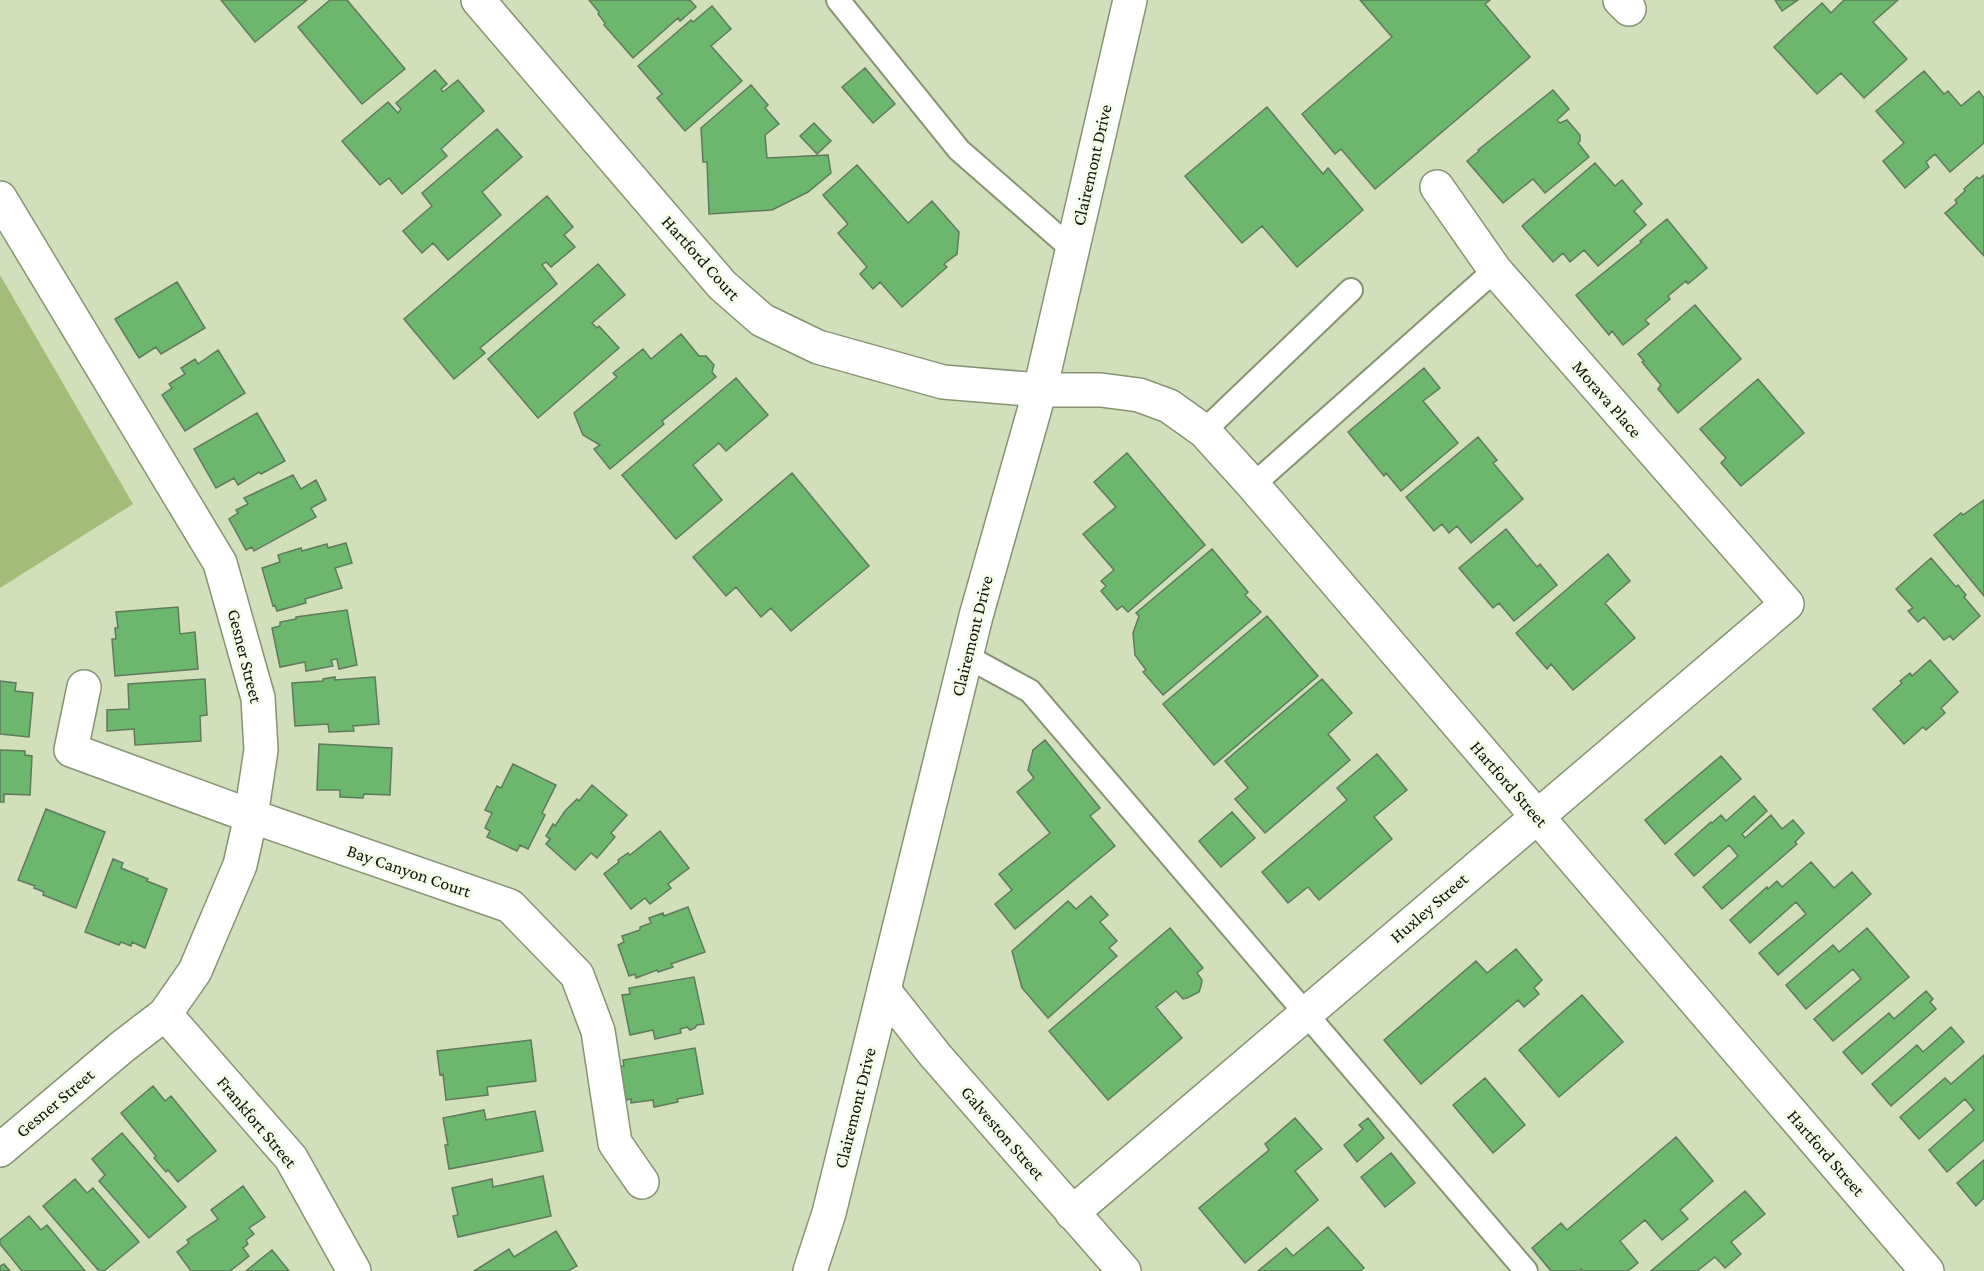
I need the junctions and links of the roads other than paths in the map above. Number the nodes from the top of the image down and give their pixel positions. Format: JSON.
{"nodes":[{"id":1,"x":478,"y":0,"type":"edge"},
{"id":2,"x":838,"y":0,"type":"edge"},
{"id":3,"x":1130,"y":0,"type":"edge"},
{"id":4,"x":1437,"y":187,"type":"dead end"},
{"id":5,"x":0,"y":198,"type":"edge"},
{"id":6,"x":1072,"y":249,"type":"junction"},
{"id":7,"x":1495,"y":270,"type":"junction"},
{"id":8,"x":1351,"y":290,"type":"dead end"},
{"id":9,"x":1040,"y":390,"type":"junction"},
{"id":10,"x":1204,"y":430,"type":"junction"},
{"id":11,"x":1253,"y":485,"type":"junction"},
{"id":12,"x":1786,"y":604,"type":"joint"},
{"id":13,"x":966,"y":656,"type":"junction"},
{"id":14,"x":84,"y":687,"type":"dead end"},
{"id":15,"x":251,"y":816,"type":"junction"},
{"id":16,"x":1536,"y":816,"type":"junction"},
{"id":17,"x":885,"y":992,"type":"junction"},
{"id":18,"x":165,"y":1014,"type":"junction"},
{"id":19,"x":1305,"y":1014,"type":"junction"},
{"id":20,"x":0,"y":1150,"type":"edge"},
{"id":21,"x":642,"y":1182,"type":"dead end"},
{"id":22,"x":1072,"y":1213,"type":"junction"},
{"id":23,"x":354,"y":1271,"type":"edge"},
{"id":24,"x":810,"y":1271,"type":"edge"},
{"id":25,"x":1124,"y":1271,"type":"edge"},
{"id":26,"x":1526,"y":1271,"type":"edge"},
{"id":27,"x":1927,"y":1271,"type":"edge"}],
"edges":[{"from":1,"to":9,"type":"street","name":"Hartford Court"},
{"from":2,"to":6,"type":"lane"},
{"from":3,"to":6,"type":"street","name":"Clairemont Drive"},
{"from":4,"to":7,"type":"street","name":"Morava Place"},
{"from":5,"to":15,"type":"street","name":"Gesner Street"},
{"from":6,"to":9,"type":"street","name":"Clairemont Drive"},
{"from":7,"to":11,"type":"lane"},
{"from":7,"to":12,"type":"street","name":"Morava Place"},
{"from":8,"to":10,"type":"lane"},
{"from":9,"to":10,"type":"street","name":"Hartford Street"},
{"from":9,"to":13,"type":"street","name":"Clairemont Drive"},
{"from":10,"to":11,"type":"street","name":"Hartford Street"},
{"from":11,"to":16,"type":"street","name":"Hartford Street"},
{"from":12,"to":16,"type":"street","name":"Huxley Street"},
{"from":13,"to":17,"type":"street","name":"Clairemont Drive"},
{"from":13,"to":19,"type":"lane"},
{"from":14,"to":15,"type":"street","name":"Bay Canyon Court"},
{"from":15,"to":18,"type":"street","name":"Gesner Street"},
{"from":15,"to":21,"type":"street","name":"Bay Canyon Court"},
{"from":16,"to":19,"type":"street","name":"Huxley Street"},
{"from":16,"to":27,"type":"street","name":"Hartford Street"},
{"from":17,"to":22,"type":"street","name":"Galveston Street"},
{"from":17,"to":24,"type":"street","name":"Clairemont Drive"},
{"from":18,"to":20,"type":"street","name":"Gesner Street"},
{"from":18,"to":23,"type":"street","name":"Frankfort Street"},
{"from":19,"to":22,"type":"street","name":"Huxley Street"},
{"from":19,"to":26,"type":"lane"},
{"from":22,"to":25,"type":"street","name":"Galveston Street"}]}
